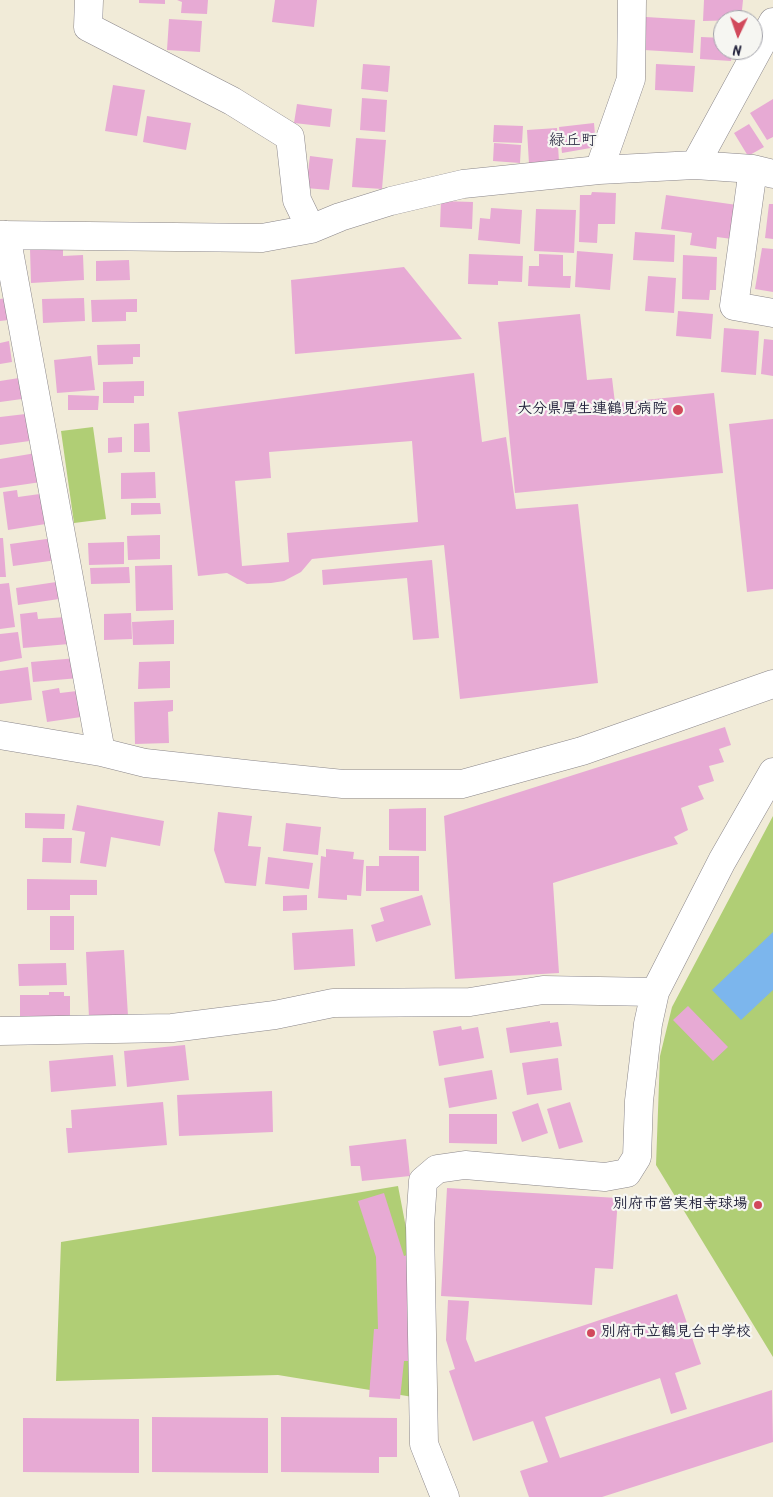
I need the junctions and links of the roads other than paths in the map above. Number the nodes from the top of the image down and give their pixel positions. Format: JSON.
{"nodes":[{"id":1,"x":89,"y":0,"type":"edge"},
{"id":2,"x":632,"y":0,"type":"edge"},
{"id":3,"x":773,"y":0,"type":"edge"},
{"id":4,"x":773,"y":8,"type":"edge"},
{"id":5,"x":773,"y":22,"type":"edge"},
{"id":6,"x":695,"y":165,"type":"junction"},
{"id":7,"x":599,"y":170,"type":"junction"},
{"id":8,"x":763,"y":171,"type":"edge"},
{"id":9,"x":310,"y":229,"type":"junction"},
{"id":10,"x":3,"y":235,"type":"edge"},
{"id":11,"x":773,"y":313,"type":"edge"},
{"id":12,"x":773,"y":684,"type":"edge"},
{"id":13,"x":0,"y":735,"type":"edge"},
{"id":14,"x":101,"y":752,"type":"junction"},
{"id":15,"x":773,"y":772,"type":"edge"},
{"id":16,"x":655,"y":992,"type":"junction"},
{"id":17,"x":0,"y":1031,"type":"edge"},
{"id":18,"x":445,"y":1497,"type":"edge"}],
"edges":[{"from":1,"to":9,"type":"street"},
{"from":2,"to":7,"type":"street"},
{"from":3,"to":4,"type":"street"},
{"from":5,"to":6,"type":"street"},
{"from":6,"to":7,"type":"street"},
{"from":6,"to":8,"type":"street"},
{"from":7,"to":9,"type":"street"},
{"from":8,"to":11,"type":"street"},
{"from":9,"to":10,"type":"street"},
{"from":10,"to":14,"type":"street"},
{"from":12,"to":14,"type":"street"},
{"from":13,"to":14,"type":"street"},
{"from":15,"to":16,"type":"street"},
{"from":16,"to":17,"type":"street"},
{"from":16,"to":18,"type":"street"}]}
